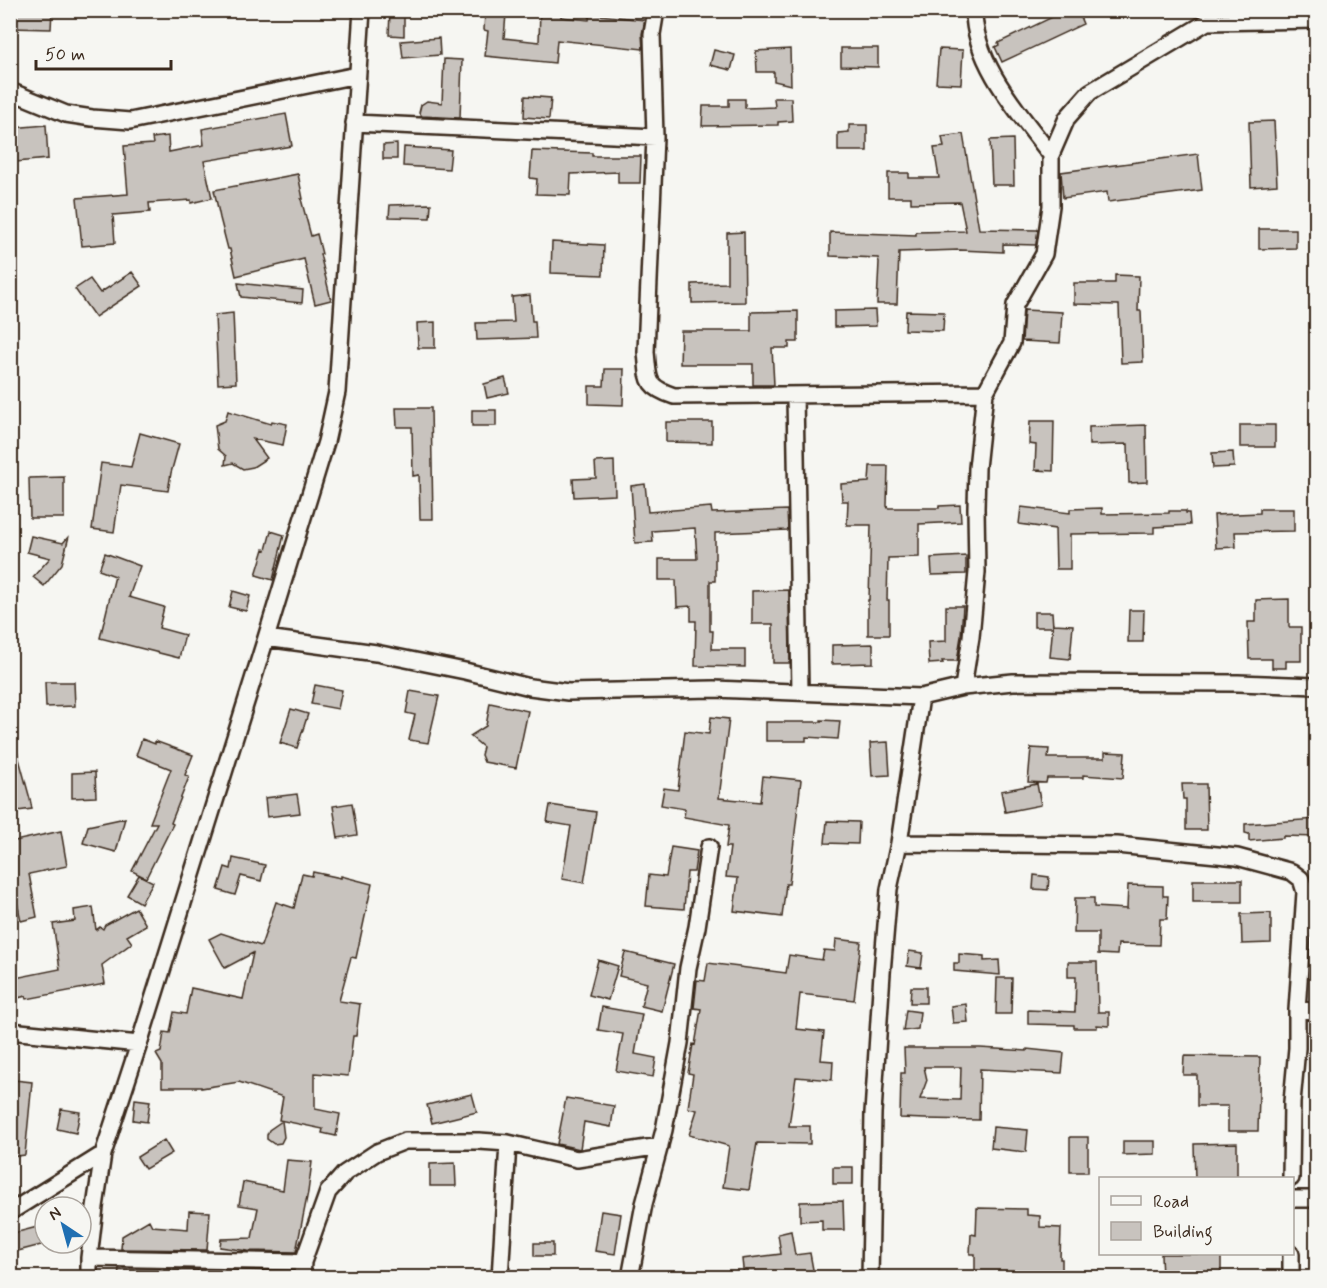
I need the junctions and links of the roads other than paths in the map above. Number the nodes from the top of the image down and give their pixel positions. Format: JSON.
{"nodes":[{"id":1,"x":362,"y":10,"type":"edge"},
{"id":2,"x":656,"y":10,"type":"edge"},
{"id":3,"x":974,"y":10,"type":"edge"},
{"id":4,"x":1317,"y":20,"type":"edge"},
{"id":5,"x":357,"y":75,"type":"junction"},
{"id":6,"x":10,"y":92,"type":"edge"},
{"id":7,"x":354,"y":123,"type":"junction"},
{"id":8,"x":655,"y":137,"type":"junction"},
{"id":9,"x":1051,"y":154,"type":"junction"},
{"id":10,"x":985,"y":393,"type":"junction"},
{"id":11,"x":795,"y":395,"type":"junction"},
{"id":12,"x":266,"y":638,"type":"junction"},
{"id":13,"x":1317,"y":686,"type":"edge"},
{"id":14,"x":963,"y":687,"type":"junction"},
{"id":15,"x":800,"y":692,"type":"junction"},
{"id":16,"x":921,"y":697,"type":"junction"},
{"id":17,"x":898,"y":843,"type":"junction"},
{"id":18,"x":709,"y":847,"type":"dead end"},
{"id":19,"x":1297,"y":1011,"type":"junction"},
{"id":20,"x":1317,"y":1011,"type":"edge"},
{"id":21,"x":10,"y":1031,"type":"edge"},
{"id":22,"x":140,"y":1044,"type":"junction"},
{"id":23,"x":508,"y":1143,"type":"junction"},
{"id":24,"x":660,"y":1146,"type":"junction"},
{"id":25,"x":103,"y":1154,"type":"junction"},
{"id":26,"x":1291,"y":1177,"type":"edge"},
{"id":27,"x":1294,"y":1199,"type":"edge"},
{"id":28,"x":1317,"y":1199,"type":"edge"},
{"id":29,"x":10,"y":1212,"type":"edge"},
{"id":30,"x":1291,"y":1255,"type":"edge"},
{"id":31,"x":89,"y":1258,"type":"junction"},
{"id":32,"x":303,"y":1262,"type":"junction"},
{"id":33,"x":89,"y":1278,"type":"edge"},
{"id":34,"x":302,"y":1278,"type":"edge"},
{"id":35,"x":500,"y":1278,"type":"edge"},
{"id":36,"x":630,"y":1278,"type":"edge"},
{"id":37,"x":870,"y":1278,"type":"edge"},
{"id":38,"x":1291,"y":1278,"type":"edge"}],
"edges":[{"from":1,"to":5,"type":"street"},
{"from":2,"to":8,"type":"street"},
{"from":3,"to":9,"type":"street"},
{"from":4,"to":9,"type":"street"},
{"from":5,"to":6,"type":"street"},
{"from":5,"to":7,"type":"street"},
{"from":7,"to":8,"type":"street"},
{"from":7,"to":12,"type":"street"},
{"from":8,"to":11,"type":"street"},
{"from":9,"to":10,"type":"street"},
{"from":10,"to":11,"type":"street"},
{"from":10,"to":14,"type":"street"},
{"from":11,"to":15,"type":"street"},
{"from":12,"to":15,"type":"street"},
{"from":12,"to":22,"type":"street"},
{"from":13,"to":14,"type":"street"},
{"from":14,"to":16,"type":"street"},
{"from":15,"to":16,"type":"street"},
{"from":16,"to":17,"type":"street"},
{"from":17,"to":19,"type":"street"},
{"from":17,"to":37,"type":"street"},
{"from":18,"to":24,"type":"street"},
{"from":19,"to":20,"type":"street"},
{"from":19,"to":26,"type":"street"},
{"from":21,"to":22,"type":"street"},
{"from":22,"to":25,"type":"street"},
{"from":23,"to":24,"type":"street"},
{"from":23,"to":32,"type":"street"},
{"from":23,"to":35,"type":"street"},
{"from":24,"to":36,"type":"street"},
{"from":25,"to":29,"type":"street"},
{"from":25,"to":31,"type":"street"},
{"from":27,"to":28,"type":"street"},
{"from":30,"to":38,"type":"street"},
{"from":31,"to":32,"type":"street"},
{"from":31,"to":33,"type":"street"},
{"from":32,"to":34,"type":"street"}]}
